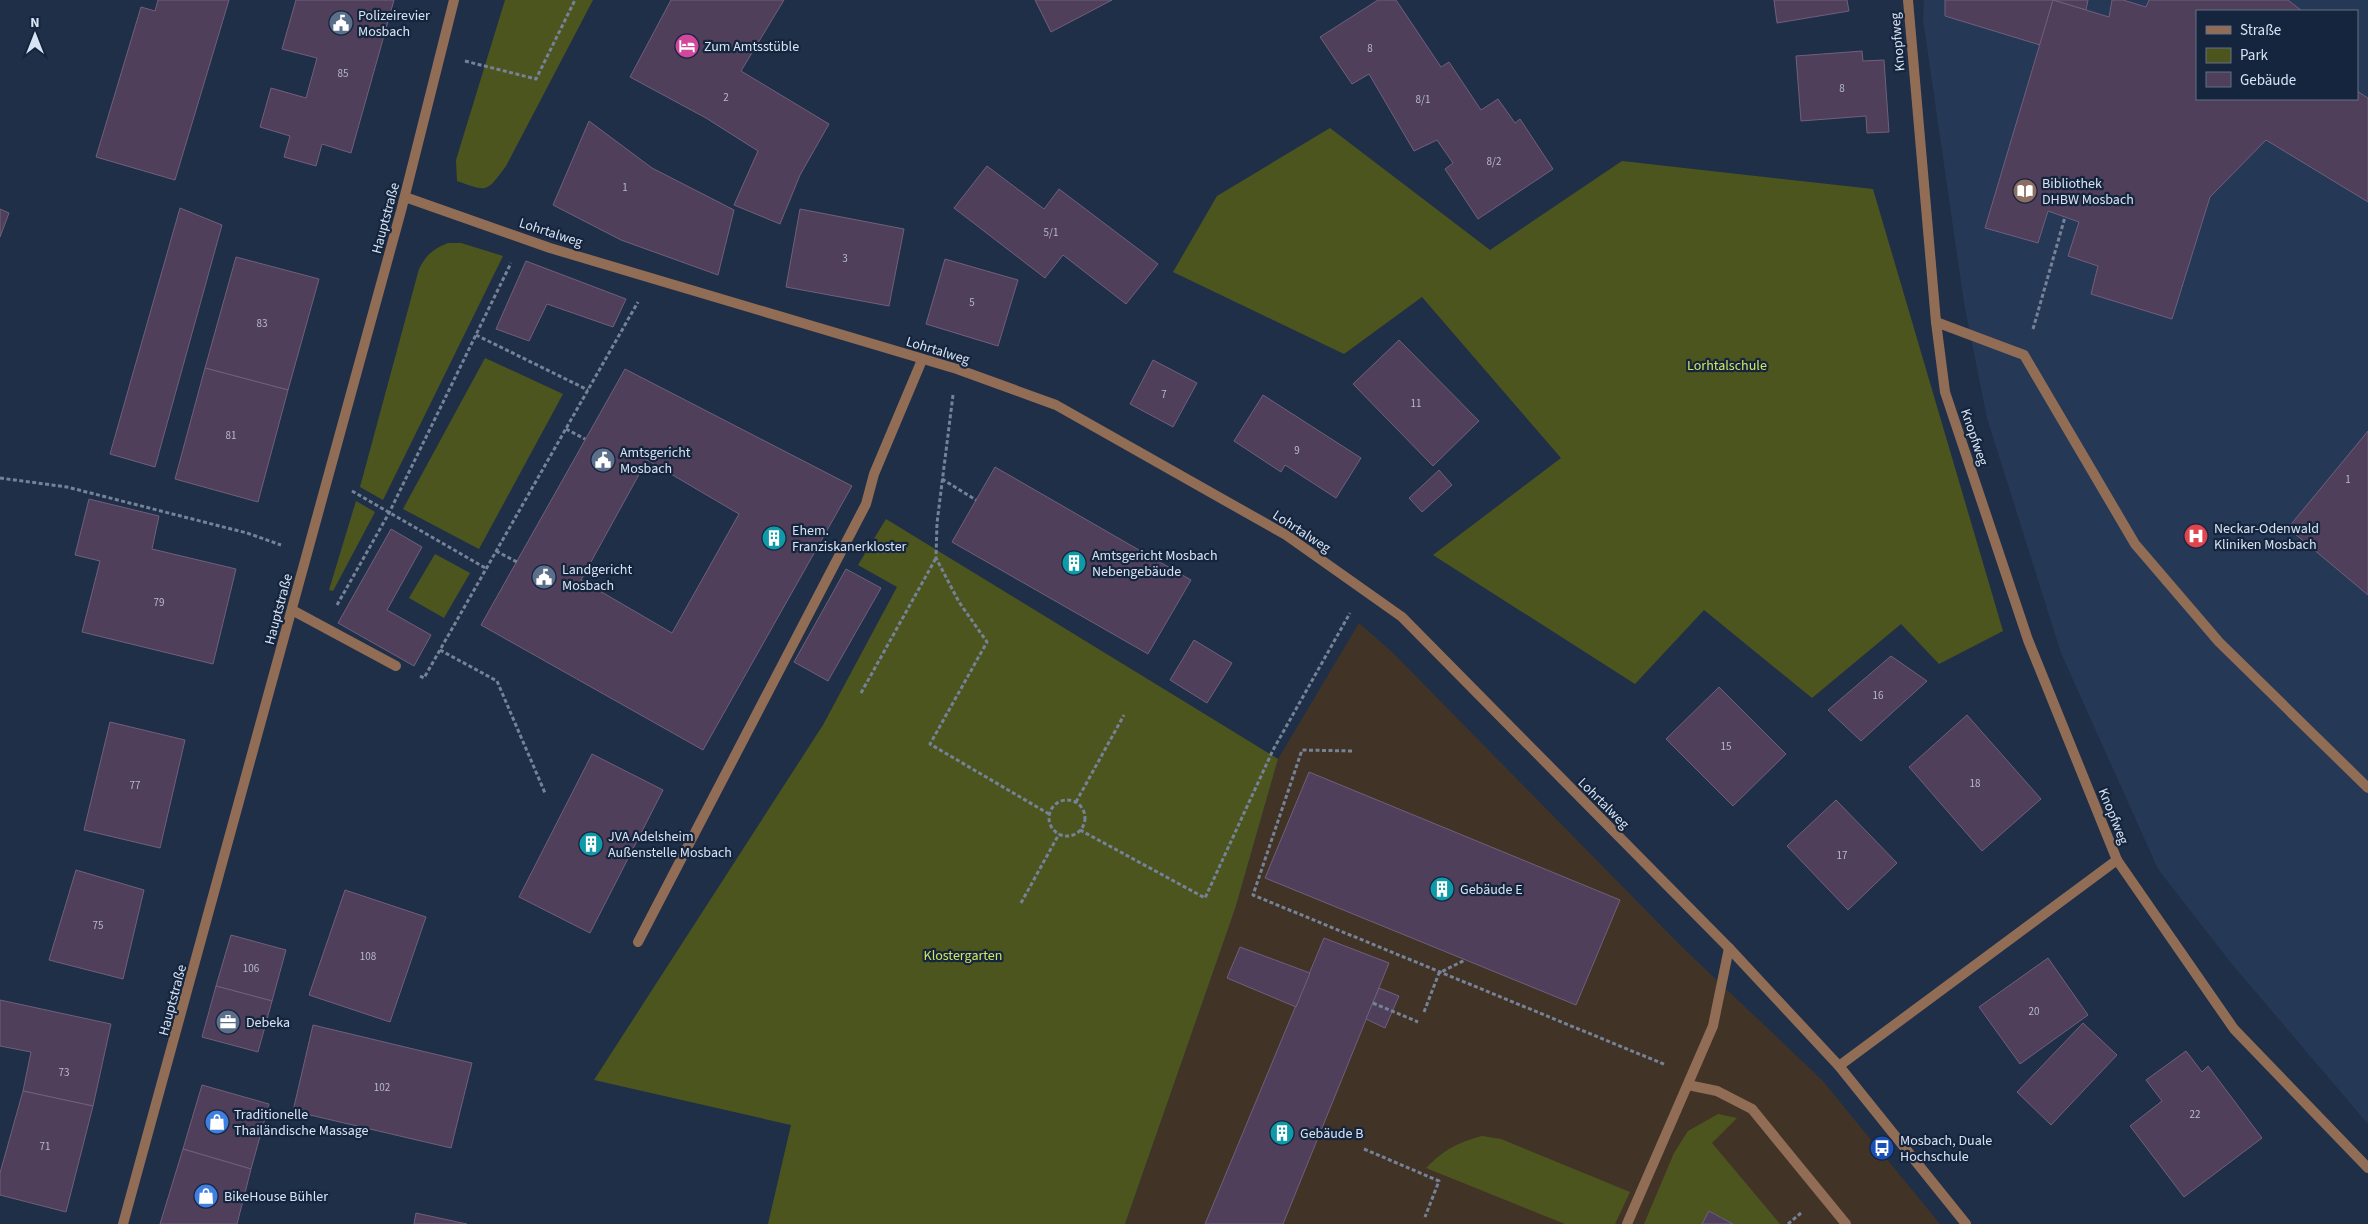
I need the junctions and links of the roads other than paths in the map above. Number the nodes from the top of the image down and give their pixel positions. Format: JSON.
{"nodes":[{"id":1,"x":454,"y":0,"type":"edge"},
{"id":2,"x":1908,"y":0,"type":"edge"},
{"id":3,"x":405,"y":197,"type":"junction"},
{"id":4,"x":1936,"y":322,"type":"junction"},
{"id":5,"x":922,"y":360,"type":"junction"},
{"id":6,"x":292,"y":610,"type":"junction"},
{"id":7,"x":396,"y":666,"type":"road end"},
{"id":8,"x":2368,"y":788,"type":"edge"},
{"id":9,"x":2117,"y":860,"type":"junction"},
{"id":10,"x":638,"y":942,"type":"dead end"},
{"id":11,"x":1729,"y":948,"type":"junction"},
{"id":12,"x":1839,"y":1066,"type":"junction"},
{"id":13,"x":1690,"y":1080,"type":"junction"},
{"id":14,"x":2368,"y":1168,"type":"edge"},
{"id":15,"x":123,"y":1224,"type":"edge"},
{"id":16,"x":1627,"y":1224,"type":"edge"},
{"id":17,"x":1846,"y":1224,"type":"edge"},
{"id":18,"x":1966,"y":1224,"type":"edge"}],
"edges":[{"from":1,"to":3,"type":"street","name":"Hauptstraße"},
{"from":2,"to":4,"type":"street","name":"Knopfweg"},
{"from":3,"to":5,"type":"street","name":"Lohrtalweg"},
{"from":3,"to":6,"type":"street","name":"Hauptstraße"},
{"from":4,"to":8,"type":"street"},
{"from":4,"to":9,"type":"street","name":"Knopfweg"},
{"from":5,"to":10,"type":"street"},
{"from":5,"to":11,"type":"street","name":"Lohrtalweg"},
{"from":6,"to":7,"type":"street"},
{"from":6,"to":15,"type":"street","name":"Hauptstraße"},
{"from":9,"to":12,"type":"street","name":"Knopfweg"},
{"from":9,"to":14,"type":"street","name":"Knopfweg"},
{"from":11,"to":12,"type":"street","name":"Lohrtalweg"},
{"from":11,"to":13,"type":"street"},
{"from":12,"to":18,"type":"street","name":"Lohrtalweg"},
{"from":13,"to":16,"type":"street"},
{"from":13,"to":17,"type":"street"}]}
